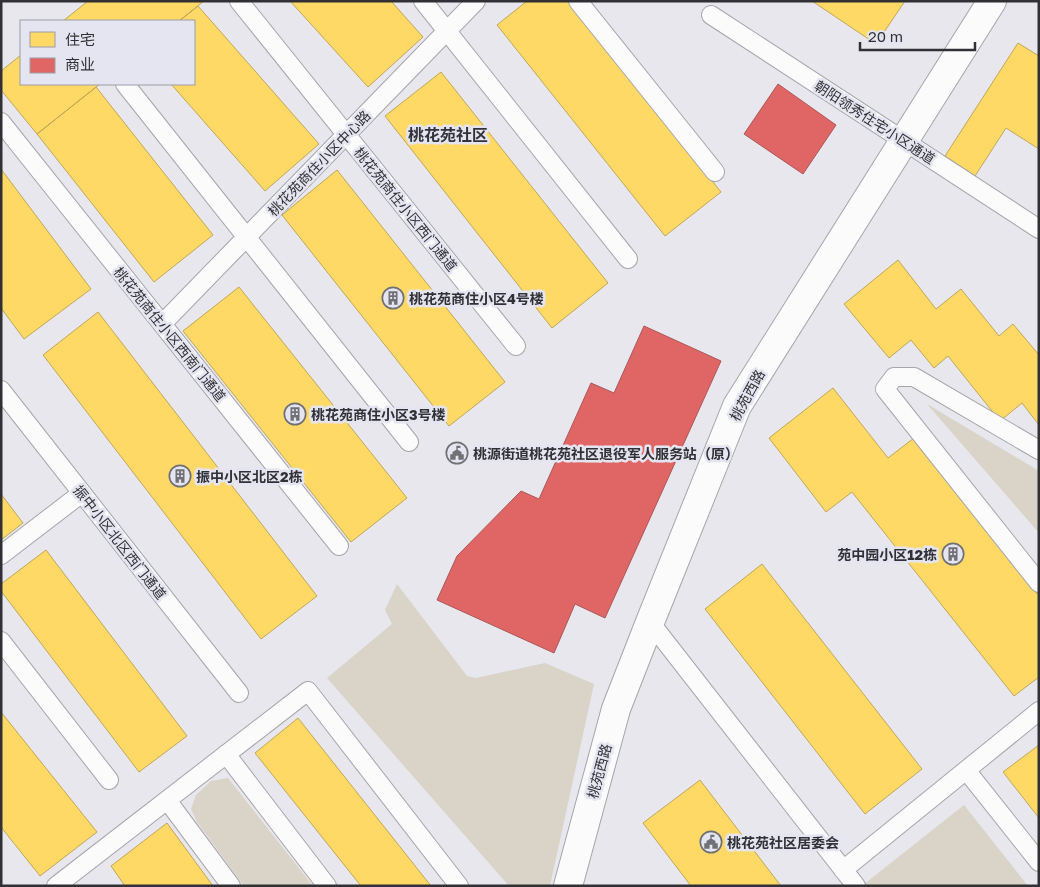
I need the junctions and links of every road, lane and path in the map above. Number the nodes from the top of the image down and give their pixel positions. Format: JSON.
{"nodes":[{"id":1,"x":239,"y":1,"type":"edge"},
{"id":2,"x":423,"y":1,"type":"edge"},
{"id":3,"x":476,"y":1,"type":"edge"},
{"id":4,"x":578,"y":1,"type":"edge"},
{"id":5,"x":992,"y":1,"type":"edge"},
{"id":6,"x":711,"y":15,"type":"dead end"},
{"id":7,"x":447,"y":31,"type":"junction"},
{"id":8,"x":126,"y":85,"type":"edge"},
{"id":9,"x":1,"y":122,"type":"edge"},
{"id":10,"x":347,"y":135,"type":"junction"},
{"id":11,"x":904,"y":141,"type":"junction"},
{"id":12,"x":714,"y":172,"type":"dead end"},
{"id":13,"x":1039,"y":229,"type":"edge"},
{"id":14,"x":246,"y":237,"type":"junction"},
{"id":15,"x":628,"y":259,"type":"dead end"},
{"id":16,"x":162,"y":324,"type":"junction"},
{"id":17,"x":516,"y":346,"type":"dead end"},
{"id":18,"x":2,"y":393,"type":"edge"},
{"id":19,"x":409,"y":442,"type":"dead end"},
{"id":20,"x":1039,"y":450,"type":"edge"},
{"id":21,"x":82,"y":494,"type":"junction"},
{"id":22,"x":339,"y":546,"type":"dead end"},
{"id":23,"x":1,"y":555,"type":"edge"},
{"id":24,"x":1039,"y":583,"type":"edge"},
{"id":25,"x":650,"y":622,"type":"junction"},
{"id":26,"x":1,"y":641,"type":"edge"},
{"id":27,"x":239,"y":693,"type":"dead end"},
{"id":28,"x":1039,"y":711,"type":"edge"},
{"id":29,"x":226,"y":754,"type":"junction"},
{"id":30,"x":966,"y":770,"type":"junction"},
{"id":31,"x":108,"y":780,"type":"dead end"},
{"id":32,"x":167,"y":800,"type":"junction"},
{"id":33,"x":1039,"y":862,"type":"edge"},
{"id":34,"x":843,"y":870,"type":"junction"},
{"id":35,"x":56,"y":886,"type":"edge"},
{"id":36,"x":231,"y":886,"type":"edge"},
{"id":37,"x":327,"y":886,"type":"edge"},
{"id":38,"x":459,"y":886,"type":"edge"},
{"id":39,"x":568,"y":886,"type":"edge"},
{"id":40,"x":856,"y":886,"type":"edge"}],
"edges":[{"from":1,"to":10,"type":"lane","name":"桃花苑商住小区西门通道"},
{"from":2,"to":7,"type":"lane"},
{"from":3,"to":7,"type":"lane","name":"桃花苑商住小区中心路"},
{"from":4,"to":12,"type":"lane"},
{"from":5,"to":11,"type":"street","name":"桃苑西路"},
{"from":6,"to":11,"type":"lane","name":"朝阳领秀住宅小区通道"},
{"from":7,"to":10,"type":"lane","name":"桃花苑商住小区中心路"},
{"from":7,"to":15,"type":"lane"},
{"from":8,"to":14,"type":"lane"},
{"from":9,"to":16,"type":"lane","name":"桃花苑商住小区西南门通道"},
{"from":10,"to":14,"type":"lane","name":"桃花苑商住小区中心路"},
{"from":10,"to":17,"type":"lane","name":"桃花苑商住小区西门通道"},
{"from":11,"to":13,"type":"lane","name":"朝阳领秀住宅小区通道"},
{"from":11,"to":25,"type":"street","name":"桃苑西路"},
{"from":14,"to":16,"type":"lane","name":"桃花苑商住小区中心路"},
{"from":14,"to":19,"type":"lane"},
{"from":16,"to":22,"type":"lane","name":"桃花苑商住小区西南门通道"},
{"from":18,"to":21,"type":"lane","name":"振中小区北区西门通道"},
{"from":20,"to":24,"type":"lane"},
{"from":21,"to":23,"type":"lane"},
{"from":21,"to":27,"type":"lane","name":"振中小区北区西门通道"},
{"from":25,"to":34,"type":"lane"},
{"from":25,"to":39,"type":"street","name":"桃苑西路"},
{"from":26,"to":31,"type":"lane"},
{"from":28,"to":30,"type":"lane"},
{"from":29,"to":32,"type":"lane"},
{"from":29,"to":37,"type":"lane"},
{"from":29,"to":38,"type":"lane"},
{"from":30,"to":33,"type":"lane"},
{"from":30,"to":34,"type":"lane"},
{"from":32,"to":35,"type":"lane"},
{"from":32,"to":36,"type":"lane"},
{"from":34,"to":40,"type":"lane"}]}
